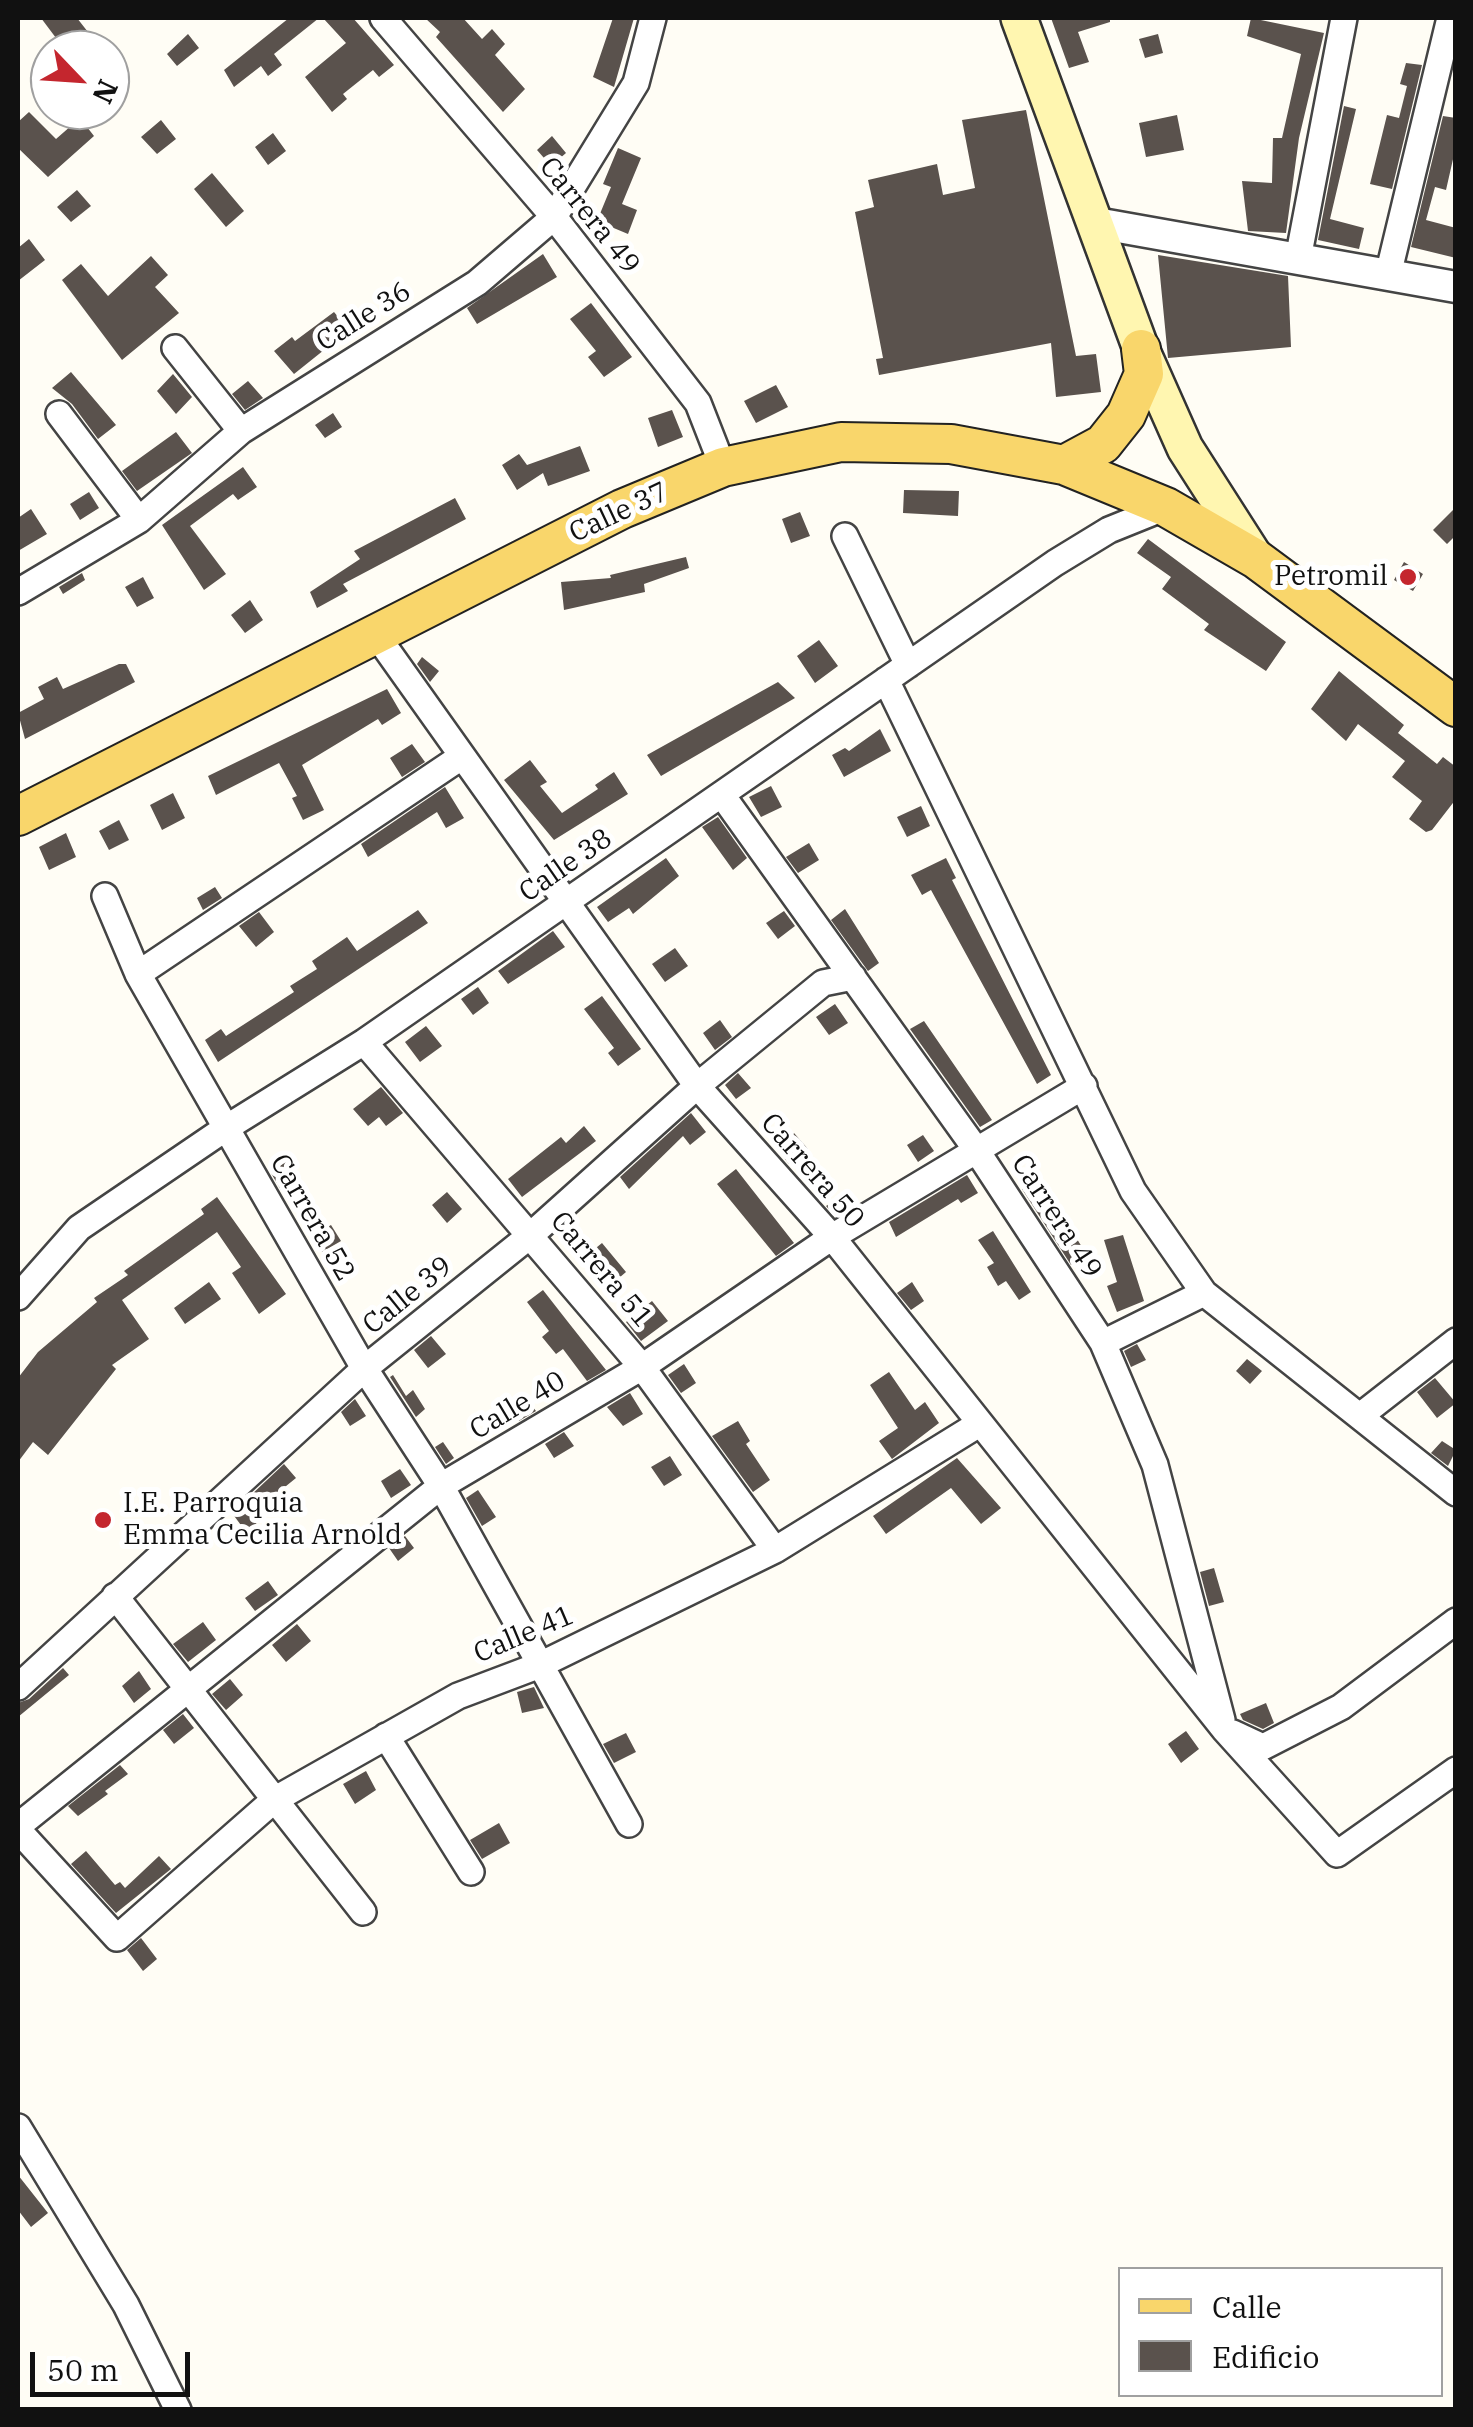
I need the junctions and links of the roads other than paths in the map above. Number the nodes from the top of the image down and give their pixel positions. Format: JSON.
{"nodes":[{"id":1,"x":384,"y":18,"type":"edge"},
{"id":2,"x":653,"y":18,"type":"edge"},
{"id":3,"x":1020,"y":18,"type":"edge"},
{"id":4,"x":1344,"y":18,"type":"edge"},
{"id":5,"x":1450,"y":18,"type":"edge"},
{"id":6,"x":554,"y":218,"type":"junction"},
{"id":7,"x":1096,"y":223,"type":"junction"},
{"id":8,"x":1298,"y":259,"type":"junction"},
{"id":9,"x":1388,"y":275,"type":"junction"},
{"id":10,"x":1456,"y":286,"type":"edge"},
{"id":11,"x":175,"y":348,"type":"dead end"},
{"id":12,"x":1141,"y":350,"type":"junction"},
{"id":13,"x":59,"y":414,"type":"dead end"},
{"id":14,"x":241,"y":431,"type":"junction"},
{"id":15,"x":1064,"y":465,"type":"junction"},
{"id":16,"x":723,"y":467,"type":"junction"},
{"id":17,"x":1166,"y":507,"type":"junction"},
{"id":18,"x":139,"y":520,"type":"junction"},
{"id":19,"x":845,"y":536,"type":"dead end"},
{"id":20,"x":1256,"y":559,"type":"junction"},
{"id":21,"x":18,"y":592,"type":"edge"},
{"id":22,"x":377,"y":636,"type":"junction"},
{"id":23,"x":908,"y":665,"type":"junction"},
{"id":24,"x":886,"y":680,"type":"junction"},
{"id":25,"x":1456,"y":707,"type":"edge"},
{"id":26,"x":461,"y":757,"type":"junction"},
{"id":27,"x":722,"y":795,"type":"junction"},
{"id":28,"x":18,"y":816,"type":"edge"},
{"id":29,"x":104,"y":896,"type":"dead end"},
{"id":30,"x":567,"y":902,"type":"junction"},
{"id":31,"x":138,"y":974,"type":"junction"},
{"id":32,"x":853,"y":977,"type":"junction"},
{"id":33,"x":364,"y":1042,"type":"junction"},
{"id":34,"x":697,"y":1086,"type":"junction"},
{"id":35,"x":1084,"y":1086,"type":"junction"},
{"id":36,"x":226,"y":1128,"type":"junction"},
{"id":37,"x":975,"y":1148,"type":"junction"},
{"id":38,"x":532,"y":1234,"type":"junction"},
{"id":39,"x":832,"y":1237,"type":"junction"},
{"id":40,"x":1204,"y":1294,"type":"junction"},
{"id":41,"x":18,"y":1297,"type":"edge"},
{"id":42,"x":1456,"y":1341,"type":"edge"},
{"id":43,"x":1103,"y":1343,"type":"junction"},
{"id":44,"x":365,"y":1368,"type":"junction"},
{"id":45,"x":642,"y":1368,"type":"junction"},
{"id":46,"x":1360,"y":1416,"type":"junction"},
{"id":47,"x":980,"y":1424,"type":"junction"},
{"id":48,"x":1452,"y":1484,"type":"edge"},
{"id":49,"x":441,"y":1486,"type":"junction"},
{"id":50,"x":775,"y":1550,"type":"junction"},
{"id":51,"x":116,"y":1596,"type":"junction"},
{"id":52,"x":1456,"y":1621,"type":"edge"},
{"id":53,"x":540,"y":1665,"type":"junction"},
{"id":54,"x":18,"y":1687,"type":"edge"},
{"id":55,"x":186,"y":1688,"type":"junction"},
{"id":56,"x":1224,"y":1729,"type":"junction"},
{"id":57,"x":386,"y":1736,"type":"junction"},
{"id":58,"x":1456,"y":1770,"type":"edge"},
{"id":59,"x":274,"y":1800,"type":"junction"},
{"id":60,"x":629,"y":1824,"type":"dead end"},
{"id":61,"x":18,"y":1828,"type":"edge"},
{"id":62,"x":471,"y":1872,"type":"dead end"},
{"id":63,"x":363,"y":1912,"type":"dead end"},
{"id":64,"x":18,"y":2127,"type":"edge"},
{"id":65,"x":178,"y":2410,"type":"edge"}],
"edges":[{"from":1,"to":6,"type":"street","name":"Carrera 49"},
{"from":2,"to":6,"type":"street","name":"Calle 36"},
{"from":3,"to":7,"type":"main road"},
{"from":4,"to":8,"type":"street"},
{"from":5,"to":9,"type":"street"},
{"from":6,"to":14,"type":"street","name":"Calle 36"},
{"from":6,"to":16,"type":"street","name":"Carrera 49"},
{"from":7,"to":8,"type":"street"},
{"from":7,"to":12,"type":"main road"},
{"from":8,"to":9,"type":"street"},
{"from":9,"to":10,"type":"street"},
{"from":11,"to":14,"type":"street"},
{"from":12,"to":15,"type":"main road"},
{"from":12,"to":20,"type":"main road"},
{"from":13,"to":18,"type":"street"},
{"from":14,"to":18,"type":"street","name":"Calle 36"},
{"from":15,"to":16,"type":"main road","name":"Calle 37"},
{"from":15,"to":17,"type":"main road","name":"Calle 37"},
{"from":16,"to":22,"type":"main road","name":"Calle 37"},
{"from":17,"to":20,"type":"main road","name":"Calle 37"},
{"from":17,"to":23,"type":"street","name":"Calle 38"},
{"from":18,"to":21,"type":"street","name":"Calle 36"},
{"from":19,"to":23,"type":"street"},
{"from":20,"to":25,"type":"main road","name":"Calle 37"},
{"from":22,"to":26,"type":"street","name":"Carrera 50"},
{"from":22,"to":28,"type":"main road","name":"Calle 37"},
{"from":23,"to":24,"type":"street","name":"Calle 38"},
{"from":24,"to":27,"type":"street","name":"Calle 38"},
{"from":24,"to":35,"type":"street"},
{"from":26,"to":30,"type":"street","name":"Carrera 50"},
{"from":26,"to":31,"type":"street"},
{"from":27,"to":30,"type":"street","name":"Calle 38"},
{"from":27,"to":32,"type":"street","name":"Carrera 49"},
{"from":29,"to":31,"type":"street","name":"Carrera 52"},
{"from":30,"to":33,"type":"street","name":"Calle 38"},
{"from":30,"to":34,"type":"street","name":"Carrera 50"},
{"from":31,"to":36,"type":"street","name":"Carrera 52"},
{"from":32,"to":34,"type":"street","name":"Calle 39"},
{"from":32,"to":37,"type":"street","name":"Carrera 49"},
{"from":33,"to":36,"type":"street","name":"Calle 38"},
{"from":33,"to":38,"type":"street","name":"Carrera 51"},
{"from":34,"to":38,"type":"street","name":"Calle 39"},
{"from":34,"to":39,"type":"street","name":"Carrera 50"},
{"from":35,"to":37,"type":"street","name":"Calle 40"},
{"from":35,"to":40,"type":"street"},
{"from":36,"to":41,"type":"street","name":"Calle 38"},
{"from":36,"to":44,"type":"street","name":"Carrera 52"},
{"from":37,"to":39,"type":"street","name":"Calle 40"},
{"from":37,"to":43,"type":"street","name":"Carrera 49"},
{"from":38,"to":44,"type":"street","name":"Calle 39"},
{"from":38,"to":45,"type":"street","name":"Carrera 51"},
{"from":39,"to":45,"type":"street","name":"Calle 40"},
{"from":39,"to":47,"type":"street","name":"Carrera 50"},
{"from":40,"to":43,"type":"street"},
{"from":40,"to":46,"type":"street"},
{"from":42,"to":46,"type":"street"},
{"from":43,"to":56,"type":"street","name":"Carrera 49"},
{"from":44,"to":49,"type":"street","name":"Carrera 52"},
{"from":44,"to":51,"type":"street","name":"Calle 39"},
{"from":45,"to":49,"type":"street","name":"Calle 40"},
{"from":45,"to":50,"type":"street","name":"Carrera 51"},
{"from":46,"to":48,"type":"street"},
{"from":47,"to":50,"type":"street","name":"Calle 41"},
{"from":47,"to":56,"type":"street","name":"Carrera 50"},
{"from":49,"to":53,"type":"street","name":"Carrera 52"},
{"from":49,"to":55,"type":"street","name":"Calle 40"},
{"from":50,"to":53,"type":"street","name":"Calle 41"},
{"from":51,"to":54,"type":"street","name":"Calle 39"},
{"from":51,"to":55,"type":"street"},
{"from":52,"to":56,"type":"street"},
{"from":53,"to":57,"type":"street","name":"Calle 41"},
{"from":53,"to":60,"type":"street","name":"Carrera 52"},
{"from":55,"to":59,"type":"street"},
{"from":55,"to":61,"type":"street","name":"Calle 40"},
{"from":56,"to":58,"type":"street","name":"Carrera 50"},
{"from":57,"to":59,"type":"street","name":"Calle 41"},
{"from":57,"to":62,"type":"street"},
{"from":59,"to":61,"type":"street","name":"Calle 41"},
{"from":59,"to":63,"type":"street"},
{"from":64,"to":65,"type":"street"}]}
